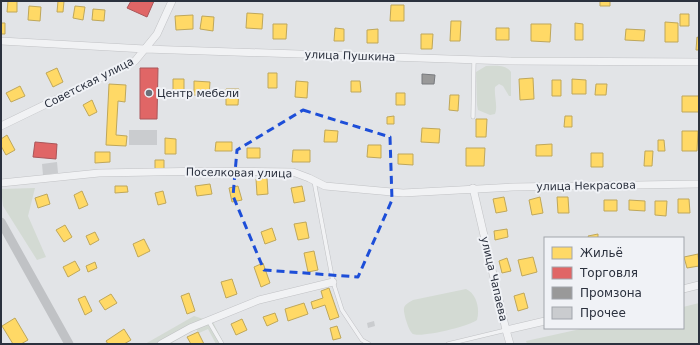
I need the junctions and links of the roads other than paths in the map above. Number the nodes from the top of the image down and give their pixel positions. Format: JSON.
{"nodes":[{"id":1,"x":172,"y":1,"type":"edge"},
{"id":2,"x":1,"y":41,"type":"edge"},
{"id":3,"x":146,"y":49,"type":"junction"},
{"id":4,"x":474,"y":60,"type":"junction"},
{"id":5,"x":699,"y":62,"type":"edge"},
{"id":6,"x":473,"y":117,"type":"dead end"},
{"id":7,"x":1,"y":126,"type":"edge"},
{"id":8,"x":314,"y":180,"type":"junction"},
{"id":9,"x":1,"y":183,"type":"edge"},
{"id":10,"x":699,"y":184,"type":"edge"},
{"id":11,"x":474,"y":188,"type":"junction"},
{"id":12,"x":1,"y":222,"type":"edge"},
{"id":13,"x":333,"y":282,"type":"junction"},
{"id":14,"x":699,"y":285,"type":"edge"},
{"id":15,"x":684,"y":289,"type":"edge"},
{"id":16,"x":208,"y":320,"type":"junction"},
{"id":17,"x":544,"y":321,"type":"edge"},
{"id":18,"x":506,"y":330,"type":"junction"},
{"id":19,"x":69,"y":344,"type":"edge"},
{"id":20,"x":160,"y":344,"type":"edge"},
{"id":21,"x":222,"y":344,"type":"edge"},
{"id":22,"x":370,"y":344,"type":"edge"},
{"id":23,"x":448,"y":344,"type":"edge"},
{"id":24,"x":510,"y":344,"type":"edge"}],
"edges":[{"from":1,"to":3,"type":"street","name":"Советская улица"},
{"from":2,"to":3,"type":"street","name":"улица Пушкина"},
{"from":3,"to":4,"type":"street","name":"улица Пушкина"},
{"from":3,"to":7,"type":"street","name":"Советская улица"},
{"from":4,"to":5,"type":"street","name":"улица Пушкина"},
{"from":4,"to":6,"type":"lane"},
{"from":8,"to":9,"type":"street","name":"Поселковая улица"},
{"from":8,"to":11,"type":"street","name":"Поселковая улица"},
{"from":8,"to":13,"type":"lane"},
{"from":10,"to":11,"type":"street","name":"улица Некрасова"},
{"from":11,"to":18,"type":"street","name":"улица Чапаева"},
{"from":12,"to":19,"type":"main road"},
{"from":13,"to":16,"type":"street"},
{"from":13,"to":22,"type":"lane"},
{"from":14,"to":15,"type":"street"},
{"from":16,"to":20,"type":"street"},
{"from":16,"to":21,"type":"lane"},
{"from":17,"to":18,"type":"street","name":"улица Чапаева"},
{"from":18,"to":23,"type":"lane"},
{"from":18,"to":24,"type":"street"}]}
